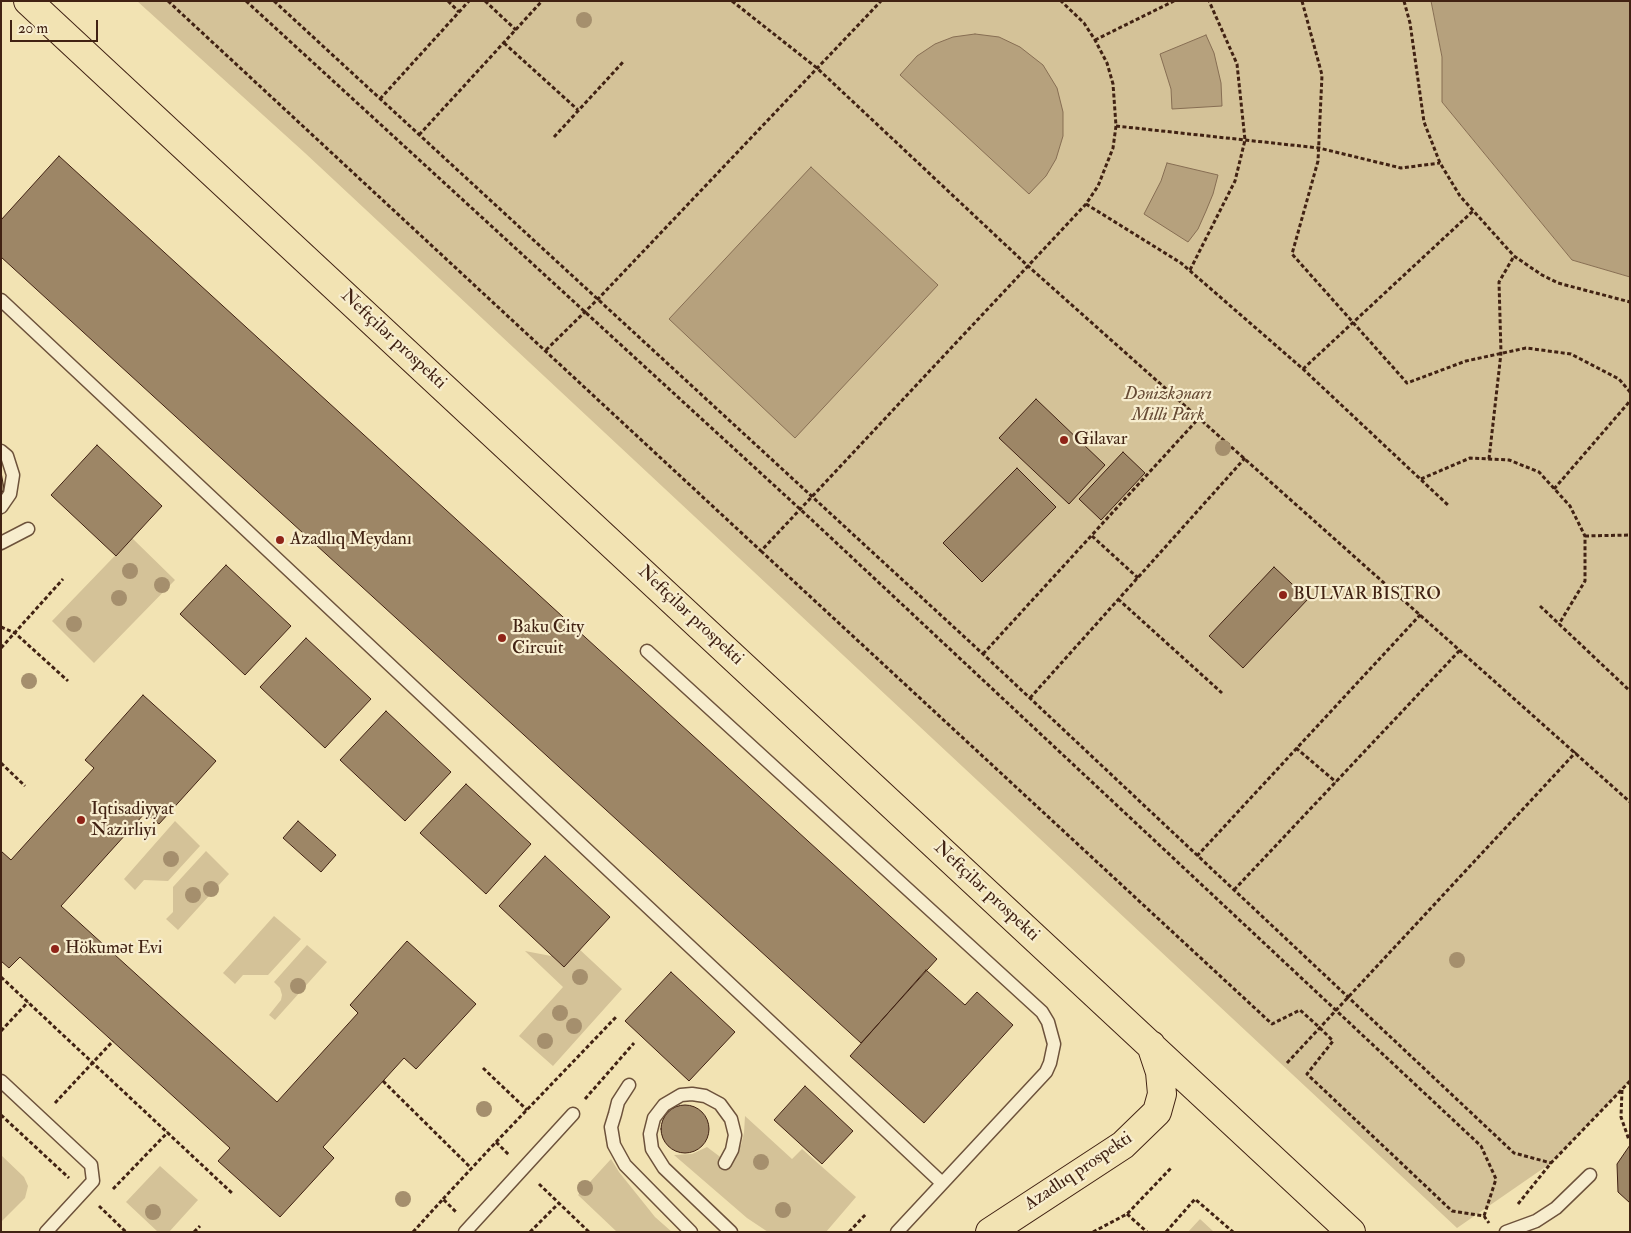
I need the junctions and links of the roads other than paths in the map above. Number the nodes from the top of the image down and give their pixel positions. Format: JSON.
{"nodes":[{"id":1,"x":28,"y":1,"type":"edge"},
{"id":2,"x":1,"y":300,"type":"edge"},
{"id":3,"x":1,"y":451,"type":"edge"},
{"id":4,"x":1,"y":507,"type":"edge"},
{"id":5,"x":28,"y":530,"type":"dead end"},
{"id":6,"x":1,"y":543,"type":"edge"},
{"id":7,"x":647,"y":651,"type":"dead end"},
{"id":8,"x":1152,"y":1045,"type":"junction"},
{"id":9,"x":1,"y":1081,"type":"edge"},
{"id":10,"x":629,"y":1085,"type":"dead end"},
{"id":11,"x":573,"y":1114,"type":"road end"},
{"id":12,"x":725,"y":1163,"type":"dead end"},
{"id":13,"x":1590,"y":1175,"type":"dead end"},
{"id":14,"x":942,"y":1183,"type":"junction"},
{"id":15,"x":467,"y":1229,"type":"edge"},
{"id":16,"x":46,"y":1232,"type":"edge"},
{"id":17,"x":692,"y":1232,"type":"edge"},
{"id":18,"x":731,"y":1232,"type":"edge"},
{"id":19,"x":897,"y":1232,"type":"edge"},
{"id":20,"x":990,"y":1232,"type":"edge"},
{"id":21,"x":1351,"y":1232,"type":"edge"},
{"id":22,"x":1506,"y":1232,"type":"edge"}],
"edges":[{"from":1,"to":8,"type":"highway","name":"Neftçilər prospekti"},
{"from":2,"to":14,"type":"lane"},
{"from":3,"to":4,"type":"lane"},
{"from":5,"to":6,"type":"lane"},
{"from":7,"to":14,"type":"lane"},
{"from":8,"to":20,"type":"highway","name":"Azadlıq prospekti"},
{"from":8,"to":21,"type":"highway","name":"Neftçilər prospekti"},
{"from":9,"to":16,"type":"lane"},
{"from":10,"to":17,"type":"lane"},
{"from":11,"to":15,"type":"lane"},
{"from":12,"to":18,"type":"lane"},
{"from":13,"to":22,"type":"lane"},
{"from":14,"to":19,"type":"lane"}]}
